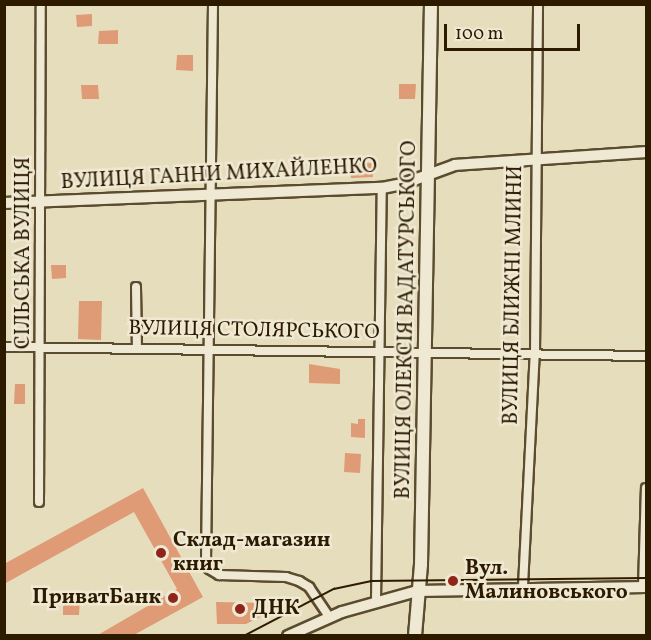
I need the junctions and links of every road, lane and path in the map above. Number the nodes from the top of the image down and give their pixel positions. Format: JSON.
{"nodes":[{"id":1,"x":41,"y":4,"type":"edge"},
{"id":2,"x":213,"y":4,"type":"edge"},
{"id":3,"x":431,"y":4,"type":"edge"},
{"id":4,"x":538,"y":4,"type":"edge"},
{"id":5,"x":646,"y":152,"type":"edge"},
{"id":6,"x":534,"y":161,"type":"junction"},
{"id":7,"x":431,"y":171,"type":"junction"},
{"id":8,"x":382,"y":188,"type":"junction"},
{"id":9,"x":210,"y":197,"type":"junction"},
{"id":10,"x":42,"y":202,"type":"junction"},
{"id":11,"x":4,"y":203,"type":"edge"},
{"id":12,"x":136,"y":287,"type":"dead end"},
{"id":13,"x":4,"y":347,"type":"edge"},
{"id":14,"x":42,"y":348,"type":"junction"},
{"id":15,"x":137,"y":348,"type":"junction"},
{"id":16,"x":208,"y":348,"type":"junction"},
{"id":17,"x":426,"y":350,"type":"junction"},
{"id":18,"x":381,"y":351,"type":"junction"},
{"id":19,"x":535,"y":353,"type":"junction"},
{"id":20,"x":646,"y":356,"type":"edge"},
{"id":21,"x":646,"y":488,"type":"edge"},
{"id":22,"x":39,"y":502,"type":"dead end"},
{"id":23,"x":523,"y":586,"type":"junction"},
{"id":24,"x":645,"y":587,"type":"edge"},
{"id":25,"x":417,"y":591,"type":"junction"},
{"id":26,"x":376,"y":601,"type":"junction"},
{"id":27,"x":329,"y":617,"type":"junction"},
{"id":28,"x":288,"y":636,"type":"edge"},
{"id":29,"x":415,"y":636,"type":"edge"}],
"edges":[{"from":1,"to":10,"type":"street","name":"СІЛЬСЬКА ВУЛИЦЯ"},
{"from":2,"to":9,"type":"street"},
{"from":3,"to":7,"type":"main road","name":"ВУЛИЦЯ ОЛЕКСІЯ ВАДАТУРСЬКОГО"},
{"from":4,"to":6,"type":"street","name":"ВУЛИЦЯ БЛИЖНІ МЛИНИ"},
{"from":5,"to":6,"type":"street","name":"ВУЛИЦЯ ГАННИ МИХАЙЛЕНКО"},
{"from":6,"to":7,"type":"street","name":"ВУЛИЦЯ ГАННИ МИХАЙЛЕНКО"},
{"from":6,"to":19,"type":"street","name":"ВУЛИЦЯ БЛИЖНІ МЛИНИ"},
{"from":7,"to":8,"type":"street","name":"ВУЛИЦЯ ГАННИ МИХАЙЛЕНКО"},
{"from":7,"to":17,"type":"main road","name":"ВУЛИЦЯ ОЛЕКСІЯ ВАДАТУРСЬКОГО"},
{"from":8,"to":9,"type":"street","name":"ВУЛИЦЯ ГАННИ МИХАЙЛЕНКО"},
{"from":8,"to":18,"type":"street"},
{"from":9,"to":10,"type":"street","name":"ВУЛИЦЯ ГАННИ МИХАЙЛЕНКО"},
{"from":9,"to":16,"type":"street"},
{"from":10,"to":11,"type":"street","name":"ВУЛИЦЯ ГАННИ МИХАЙЛЕНКО"},
{"from":10,"to":14,"type":"street","name":"СІЛЬСЬКА ВУЛИЦЯ"},
{"from":12,"to":15,"type":"street"},
{"from":13,"to":14,"type":"street","name":"ВУЛИЦЯ СТОЛЯРСЬКОГО"},
{"from":14,"to":15,"type":"street","name":"ВУЛИЦЯ СТОЛЯРСЬКОГО"},
{"from":14,"to":22,"type":"street","name":"СІЛЬСЬКА ВУЛИЦЯ"},
{"from":15,"to":16,"type":"street","name":"ВУЛИЦЯ СТОЛЯРСЬКОГО"},
{"from":16,"to":18,"type":"street","name":"ВУЛИЦЯ СТОЛЯРСЬКОГО"},
{"from":16,"to":27,"type":"street"},
{"from":17,"to":18,"type":"street","name":"ВУЛИЦЯ СТОЛЯРСЬКОГО"},
{"from":17,"to":19,"type":"street","name":"ВУЛИЦЯ СТОЛЯРСЬКОГО"},
{"from":17,"to":25,"type":"main road","name":"ВУЛИЦЯ ОЛЕКСІЯ ВАДАТУРСЬКОГО"},
{"from":18,"to":26,"type":"street"},
{"from":19,"to":20,"type":"street","name":"ВУЛИЦЯ СТОЛЯРСЬКОГО"},
{"from":19,"to":23,"type":"street","name":"ВУЛИЦЯ БЛИЖНІ МЛИНИ"},
{"from":21,"to":24,"type":"street"},
{"from":23,"to":24,"type":"street"},
{"from":23,"to":25,"type":"street"},
{"from":25,"to":26,"type":"street"},
{"from":25,"to":29,"type":"main road","name":"ВУЛИЦЯ ОЛЕКСІЯ ВАДАТУРСЬКОГО"},
{"from":26,"to":27,"type":"street"},
{"from":27,"to":28,"type":"street"}]}
